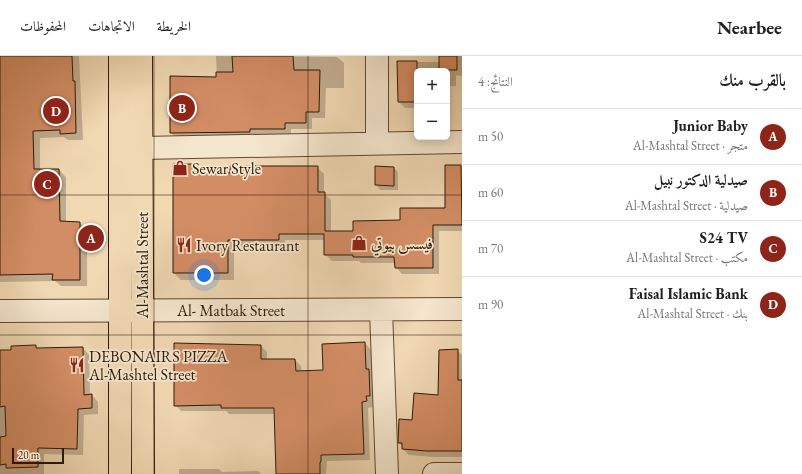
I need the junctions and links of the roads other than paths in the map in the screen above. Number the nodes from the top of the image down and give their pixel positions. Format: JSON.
{"nodes":[{"id":1,"x":120,"y":56,"type":"edge"},
{"id":2,"x":141,"y":56,"type":"edge"},
{"id":3,"x":377,"y":56,"type":"edge"},
{"id":4,"x":462,"y":142,"type":"edge"},
{"id":5,"x":377,"y":143,"type":"junction"},
{"id":6,"x":142,"y":148,"type":"junction"},
{"id":7,"x":462,"y":309,"type":"edge"},
{"id":8,"x":381,"y":310,"type":"junction"},
{"id":9,"x":0,"y":311,"type":"edge"},
{"id":10,"x":120,"y":311,"type":"junction"},
{"id":11,"x":142,"y":311,"type":"junction"},
{"id":12,"x":120,"y":474,"type":"edge"},
{"id":13,"x":143,"y":474,"type":"edge"},
{"id":14,"x":387,"y":474,"type":"edge"},
{"id":15,"x":434,"y":474,"type":"edge"},
{"id":16,"x":462,"y":474,"type":"edge"}],
"edges":[{"from":1,"to":10,"type":"main road","name":"Al-Mashtal Street"},
{"from":2,"to":6,"type":"main road","name":"Al-Mashtal Street"},
{"from":3,"to":5,"type":"street"},
{"from":4,"to":5,"type":"street"},
{"from":5,"to":6,"type":"street"},
{"from":6,"to":11,"type":"main road","name":"Al-Mashtal Street"},
{"from":7,"to":8,"type":"street","name":"Al- Matbak Street"},
{"from":8,"to":11,"type":"street","name":"Al- Matbak Street"},
{"from":8,"to":14,"type":"street"},
{"from":9,"to":10,"type":"street","name":"Al- Matbak Street"},
{"from":10,"to":11,"type":"street","name":"Al- Matbak Street"},
{"from":10,"to":12,"type":"main road","name":"Al-Mashtal Street"},
{"from":11,"to":13,"type":"main road","name":"Al-Mashtal Street"},
{"from":15,"to":16,"type":"street"}]}
